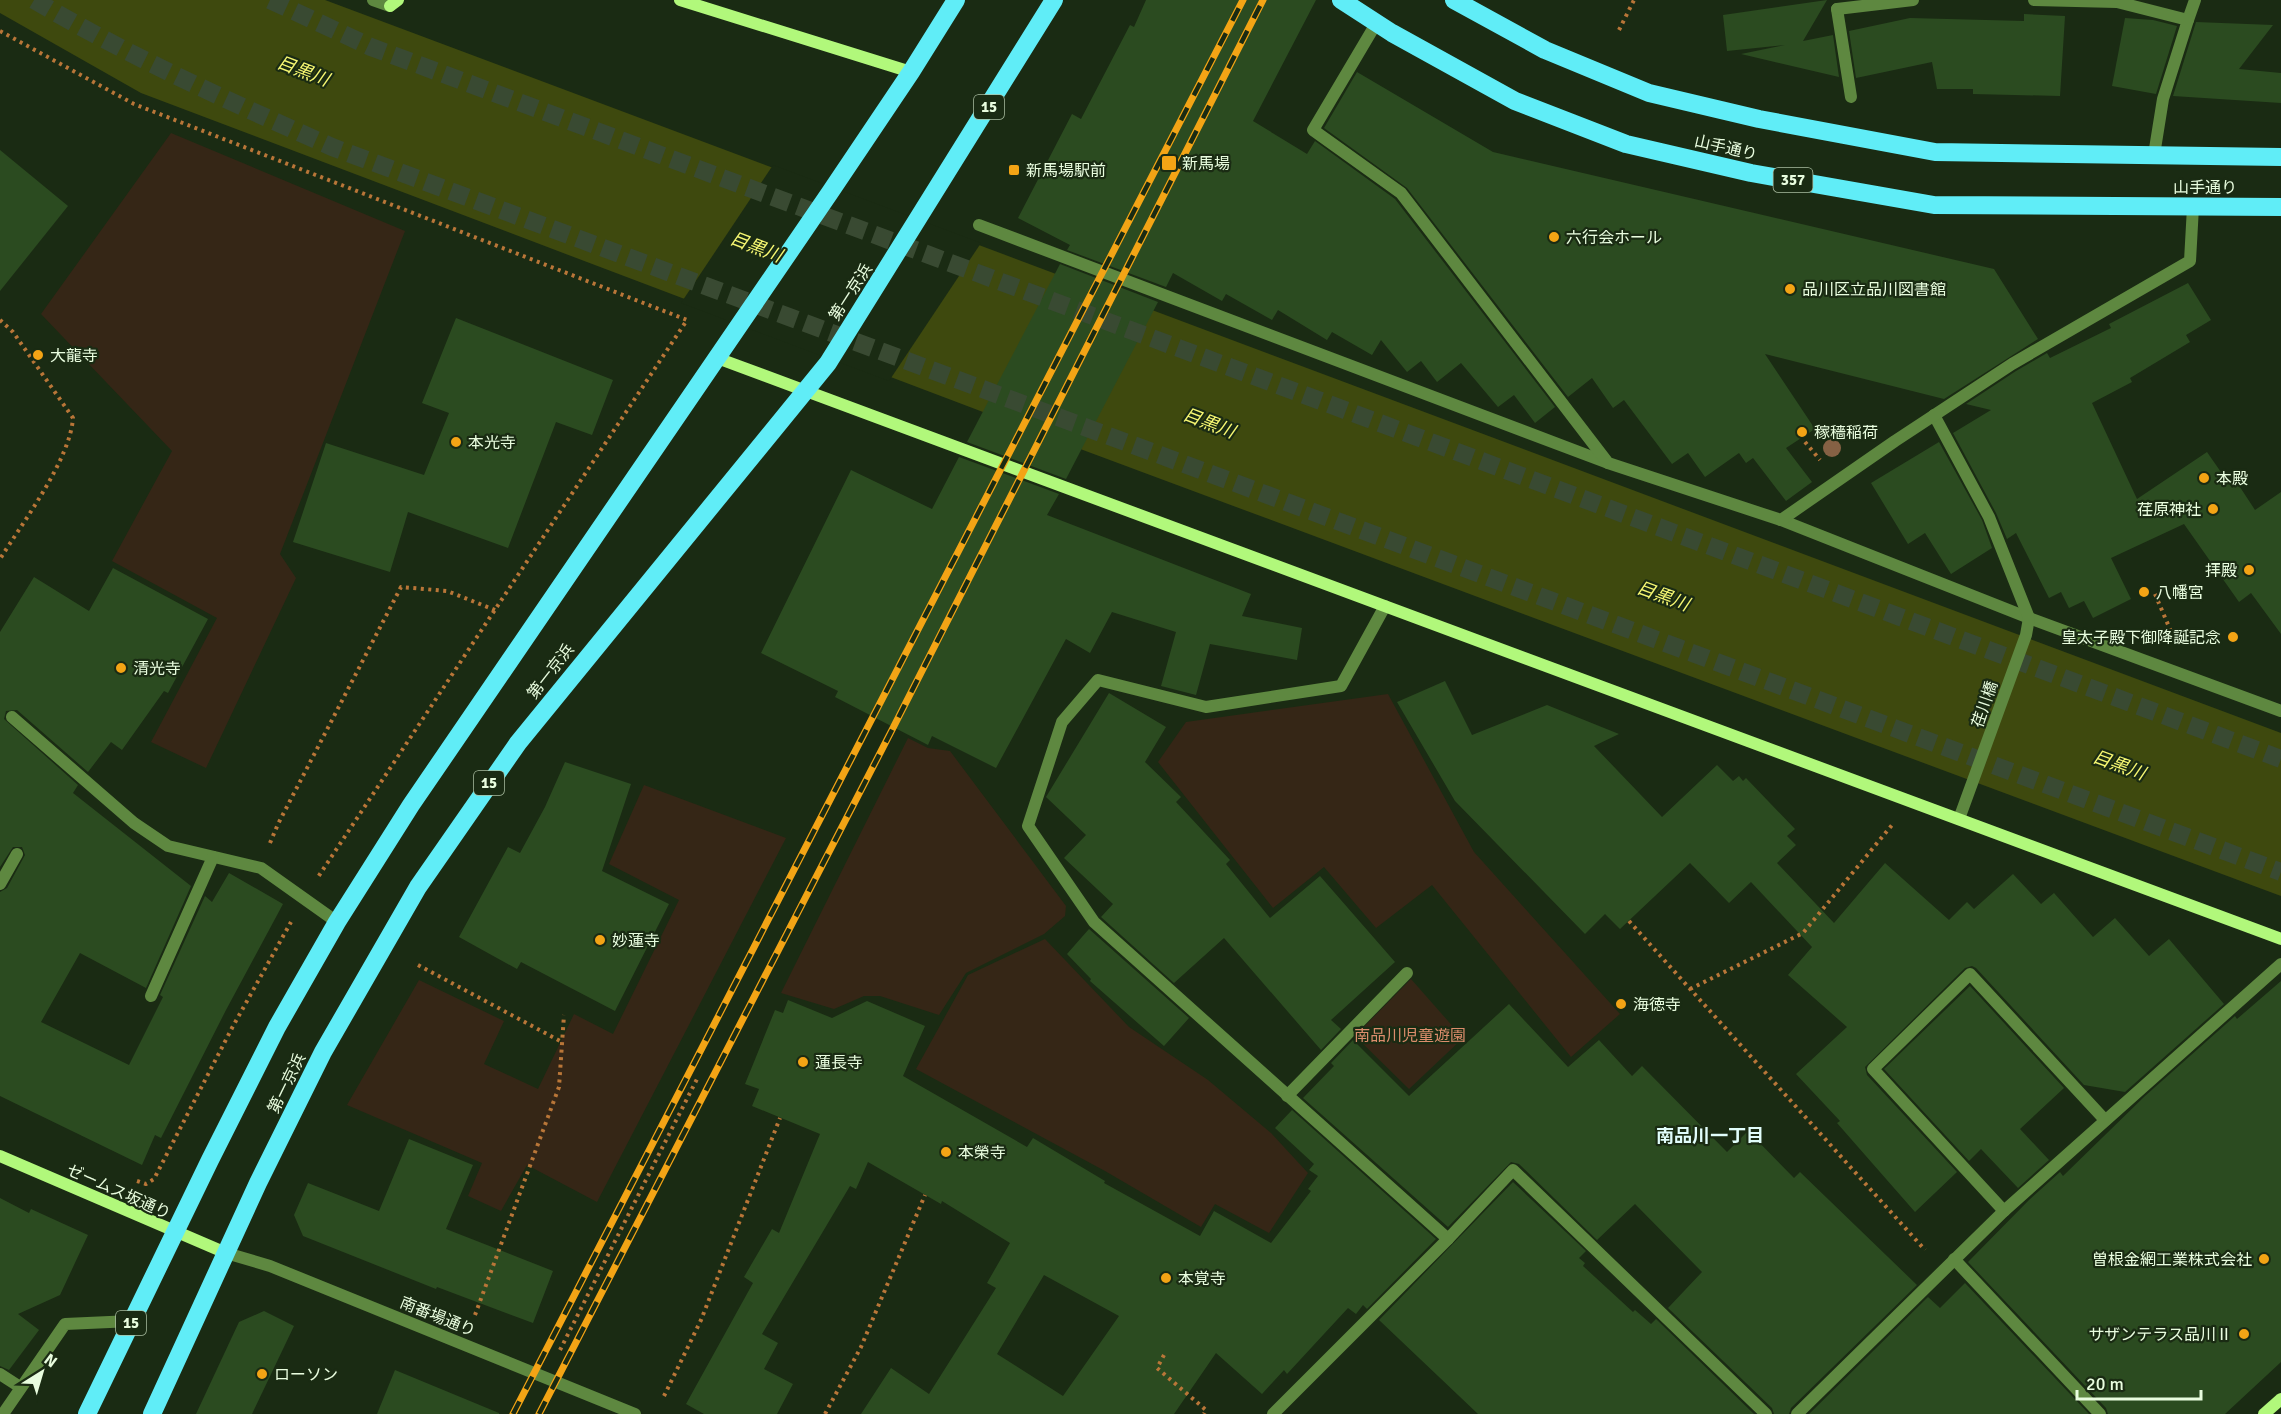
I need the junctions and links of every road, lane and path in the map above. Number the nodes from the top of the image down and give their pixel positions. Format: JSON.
{"nodes":[{"id":1,"x":373,"y":0,"type":"edge"},
{"id":2,"x":680,"y":0,"type":"edge"},
{"id":3,"x":956,"y":0,"type":"edge"},
{"id":4,"x":1054,"y":0,"type":"edge"},
{"id":5,"x":1341,"y":0,"type":"edge"},
{"id":6,"x":1454,"y":0,"type":"edge"},
{"id":7,"x":1634,"y":0,"type":"edge"},
{"id":8,"x":1913,"y":0,"type":"edge"},
{"id":9,"x":2034,"y":0,"type":"edge"},
{"id":10,"x":2195,"y":0,"type":"edge"},
{"id":11,"x":2117,"y":1,"type":"edge"},
{"id":12,"x":394,"y":3,"type":"edge"},
{"id":13,"x":2188,"y":20,"type":"junction"},
{"id":14,"x":1377,"y":22,"type":"junction"},
{"id":15,"x":1619,"y":30,"type":"dead end"},
{"id":16,"x":0,"y":31,"type":"edge"},
{"id":17,"x":911,"y":72,"type":"junction"},
{"id":18,"x":1851,"y":97,"type":"dead end"},
{"id":19,"x":2154,"y":155,"type":"junction"},
{"id":20,"x":2281,"y":158,"type":"edge"},
{"id":21,"x":2193,"y":207,"type":"junction"},
{"id":22,"x":2281,"y":207,"type":"edge"},
{"id":23,"x":979,"y":225,"type":"dead end"},
{"id":24,"x":0,"y":320,"type":"edge"},
{"id":25,"x":717,"y":358,"type":"junction"},
{"id":26,"x":806,"y":393,"type":"junction"},
{"id":27,"x":1934,"y":415,"type":"junction"},
{"id":28,"x":1608,"y":463,"type":"junction"},
{"id":29,"x":1781,"y":520,"type":"junction"},
{"id":30,"x":0,"y":559,"type":"edge"},
{"id":31,"x":2155,"y":594,"type":"dead end"},
{"id":32,"x":1385,"y":606,"type":"junction"},
{"id":33,"x":495,"y":610,"type":"junction"},
{"id":34,"x":2029,"y":618,"type":"junction"},
{"id":35,"x":2190,"y":677,"type":"junction"},
{"id":36,"x":2281,"y":711,"type":"edge"},
{"id":37,"x":12,"y":717,"type":"dead end"},
{"id":38,"x":1959,"y":819,"type":"junction"},
{"id":39,"x":1893,"y":824,"type":"dead end"},
{"id":40,"x":17,"y":854,"type":"dead end"},
{"id":41,"x":213,"y":857,"type":"junction"},
{"id":42,"x":261,"y":868,"type":"junction"},
{"id":43,"x":0,"y":884,"type":"edge"},
{"id":44,"x":304,"y":898,"type":"junction"},
{"id":45,"x":1629,"y":921,"type":"dead end"},
{"id":46,"x":337,"y":922,"type":"junction"},
{"id":47,"x":2281,"y":939,"type":"edge"},
{"id":48,"x":2281,"y":964,"type":"edge"},
{"id":49,"x":418,"y":965,"type":"dead end"},
{"id":50,"x":1407,"y":973,"type":"dead end"},
{"id":51,"x":1690,"y":989,"type":"junction"},
{"id":52,"x":151,"y":996,"type":"dead end"},
{"id":53,"x":564,"y":1014,"type":"dead end"},
{"id":54,"x":562,"y":1042,"type":"junction"},
{"id":55,"x":697,"y":1079,"type":"dead end"},
{"id":56,"x":1287,"y":1096,"type":"junction"},
{"id":57,"x":780,"y":1118,"type":"dead end"},
{"id":58,"x":2105,"y":1120,"type":"junction"},
{"id":59,"x":0,"y":1156,"type":"edge"},
{"id":60,"x":133,"y":1180,"type":"dead end"},
{"id":61,"x":925,"y":1195,"type":"dead end"},
{"id":62,"x":2004,"y":1211,"type":"junction"},
{"id":63,"x":175,"y":1233,"type":"junction"},
{"id":64,"x":1448,"y":1239,"type":"junction"},
{"id":65,"x":226,"y":1253,"type":"junction"},
{"id":66,"x":1954,"y":1259,"type":"junction"},
{"id":67,"x":1944,"y":1270,"type":"junction"},
{"id":68,"x":475,"y":1315,"type":"dead end"},
{"id":69,"x":132,"y":1322,"type":"junction"},
{"id":70,"x":560,"y":1350,"type":"dead end"},
{"id":71,"x":1164,"y":1355,"type":"dead end"},
{"id":72,"x":0,"y":1374,"type":"edge"},
{"id":73,"x":20,"y":1387,"type":"junction"},
{"id":74,"x":664,"y":1396,"type":"dead end"},
{"id":75,"x":2281,"y":1399,"type":"edge"},
{"id":76,"x":3,"y":1414,"type":"edge"},
{"id":77,"x":87,"y":1414,"type":"edge"},
{"id":78,"x":152,"y":1414,"type":"edge"},
{"id":79,"x":635,"y":1414,"type":"edge"},
{"id":80,"x":825,"y":1414,"type":"edge"},
{"id":81,"x":1203,"y":1414,"type":"edge"},
{"id":82,"x":1273,"y":1414,"type":"edge"},
{"id":83,"x":1766,"y":1414,"type":"edge"},
{"id":84,"x":1797,"y":1414,"type":"edge"},
{"id":85,"x":2100,"y":1414,"type":"edge"},
{"id":86,"x":2264,"y":1414,"type":"edge"}],
"edges":[{"from":1,"to":12,"type":"street"},
{"from":2,"to":17,"type":"street"},
{"from":3,"to":17,"type":"highway","name":"第一京浜","number":"15"},
{"from":4,"to":26,"type":"highway","name":"第一京浜","number":"15"},
{"from":5,"to":14,"type":"highway","name":"山手通り","number":"357"},
{"from":6,"to":19,"type":"highway","name":"山手通り"},
{"from":7,"to":15,"type":"path"},
{"from":8,"to":18,"type":"street"},
{"from":9,"to":11,"type":"street"},
{"from":10,"to":13,"type":"street"},
{"from":11,"to":13,"type":"street"},
{"from":13,"to":19,"type":"street"},
{"from":14,"to":21,"type":"highway","name":"山手通り","number":"357"},
{"from":14,"to":28,"type":"street"},
{"from":16,"to":33,"type":"path"},
{"from":17,"to":25,"type":"highway","name":"第一京浜","number":"15"},
{"from":19,"to":20,"type":"highway","name":"山手通り"},
{"from":21,"to":22,"type":"highway","name":"山手通り","number":"357"},
{"from":21,"to":27,"type":"street"},
{"from":23,"to":28,"type":"street"},
{"from":24,"to":30,"type":"path"},
{"from":25,"to":26,"type":"street"},
{"from":25,"to":46,"type":"highway","name":"第一京浜","number":"15"},
{"from":26,"to":32,"type":"street"},
{"from":26,"to":65,"type":"highway","name":"第一京浜","number":"15"},
{"from":27,"to":29,"type":"street"},
{"from":27,"to":34,"type":"street"},
{"from":28,"to":29,"type":"street"},
{"from":29,"to":34,"type":"street"},
{"from":31,"to":35,"type":"path"},
{"from":32,"to":38,"type":"street"},
{"from":32,"to":56,"type":"street"},
{"from":33,"to":42,"type":"path"},
{"from":33,"to":44,"type":"path"},
{"from":34,"to":35,"type":"street"},
{"from":34,"to":38,"type":"street","name":"荏川橋"},
{"from":35,"to":36,"type":"street"},
{"from":37,"to":41,"type":"street"},
{"from":38,"to":47,"type":"street"},
{"from":39,"to":51,"type":"path"},
{"from":40,"to":43,"type":"street"},
{"from":41,"to":42,"type":"street"},
{"from":41,"to":52,"type":"street"},
{"from":42,"to":44,"type":"street"},
{"from":44,"to":46,"type":"street"},
{"from":44,"to":60,"type":"path"},
{"from":45,"to":51,"type":"path"},
{"from":46,"to":63,"type":"highway","name":"第一京浜","number":"15"},
{"from":48,"to":58,"type":"street"},
{"from":49,"to":54,"type":"path"},
{"from":50,"to":56,"type":"street"},
{"from":51,"to":67,"type":"path"},
{"from":53,"to":54,"type":"path"},
{"from":54,"to":68,"type":"path"},
{"from":55,"to":70,"type":"path"},
{"from":56,"to":64,"type":"street"},
{"from":57,"to":74,"type":"path"},
{"from":58,"to":62,"type":"street"},
{"from":58,"to":62,"type":"street"},
{"from":59,"to":63,"type":"street","name":"ゼームス坂通り"},
{"from":61,"to":80,"type":"path"},
{"from":62,"to":66,"type":"street"},
{"from":63,"to":65,"type":"street","name":"ゼームス坂通り"},
{"from":63,"to":69,"type":"highway","name":"第一京浜","number":"15"},
{"from":64,"to":82,"type":"street"},
{"from":64,"to":83,"type":"street"},
{"from":65,"to":78,"type":"highway","name":"第一京浜","number":"15"},
{"from":65,"to":79,"type":"street","name":"南番場通り"},
{"from":66,"to":67,"type":"street"},
{"from":66,"to":85,"type":"street"},
{"from":67,"to":84,"type":"street"},
{"from":69,"to":73,"type":"street"},
{"from":69,"to":77,"type":"highway","name":"第一京浜","number":"15"},
{"from":71,"to":81,"type":"path"},
{"from":72,"to":73,"type":"street"},
{"from":73,"to":76,"type":"street"},
{"from":75,"to":86,"type":"street"}]}
